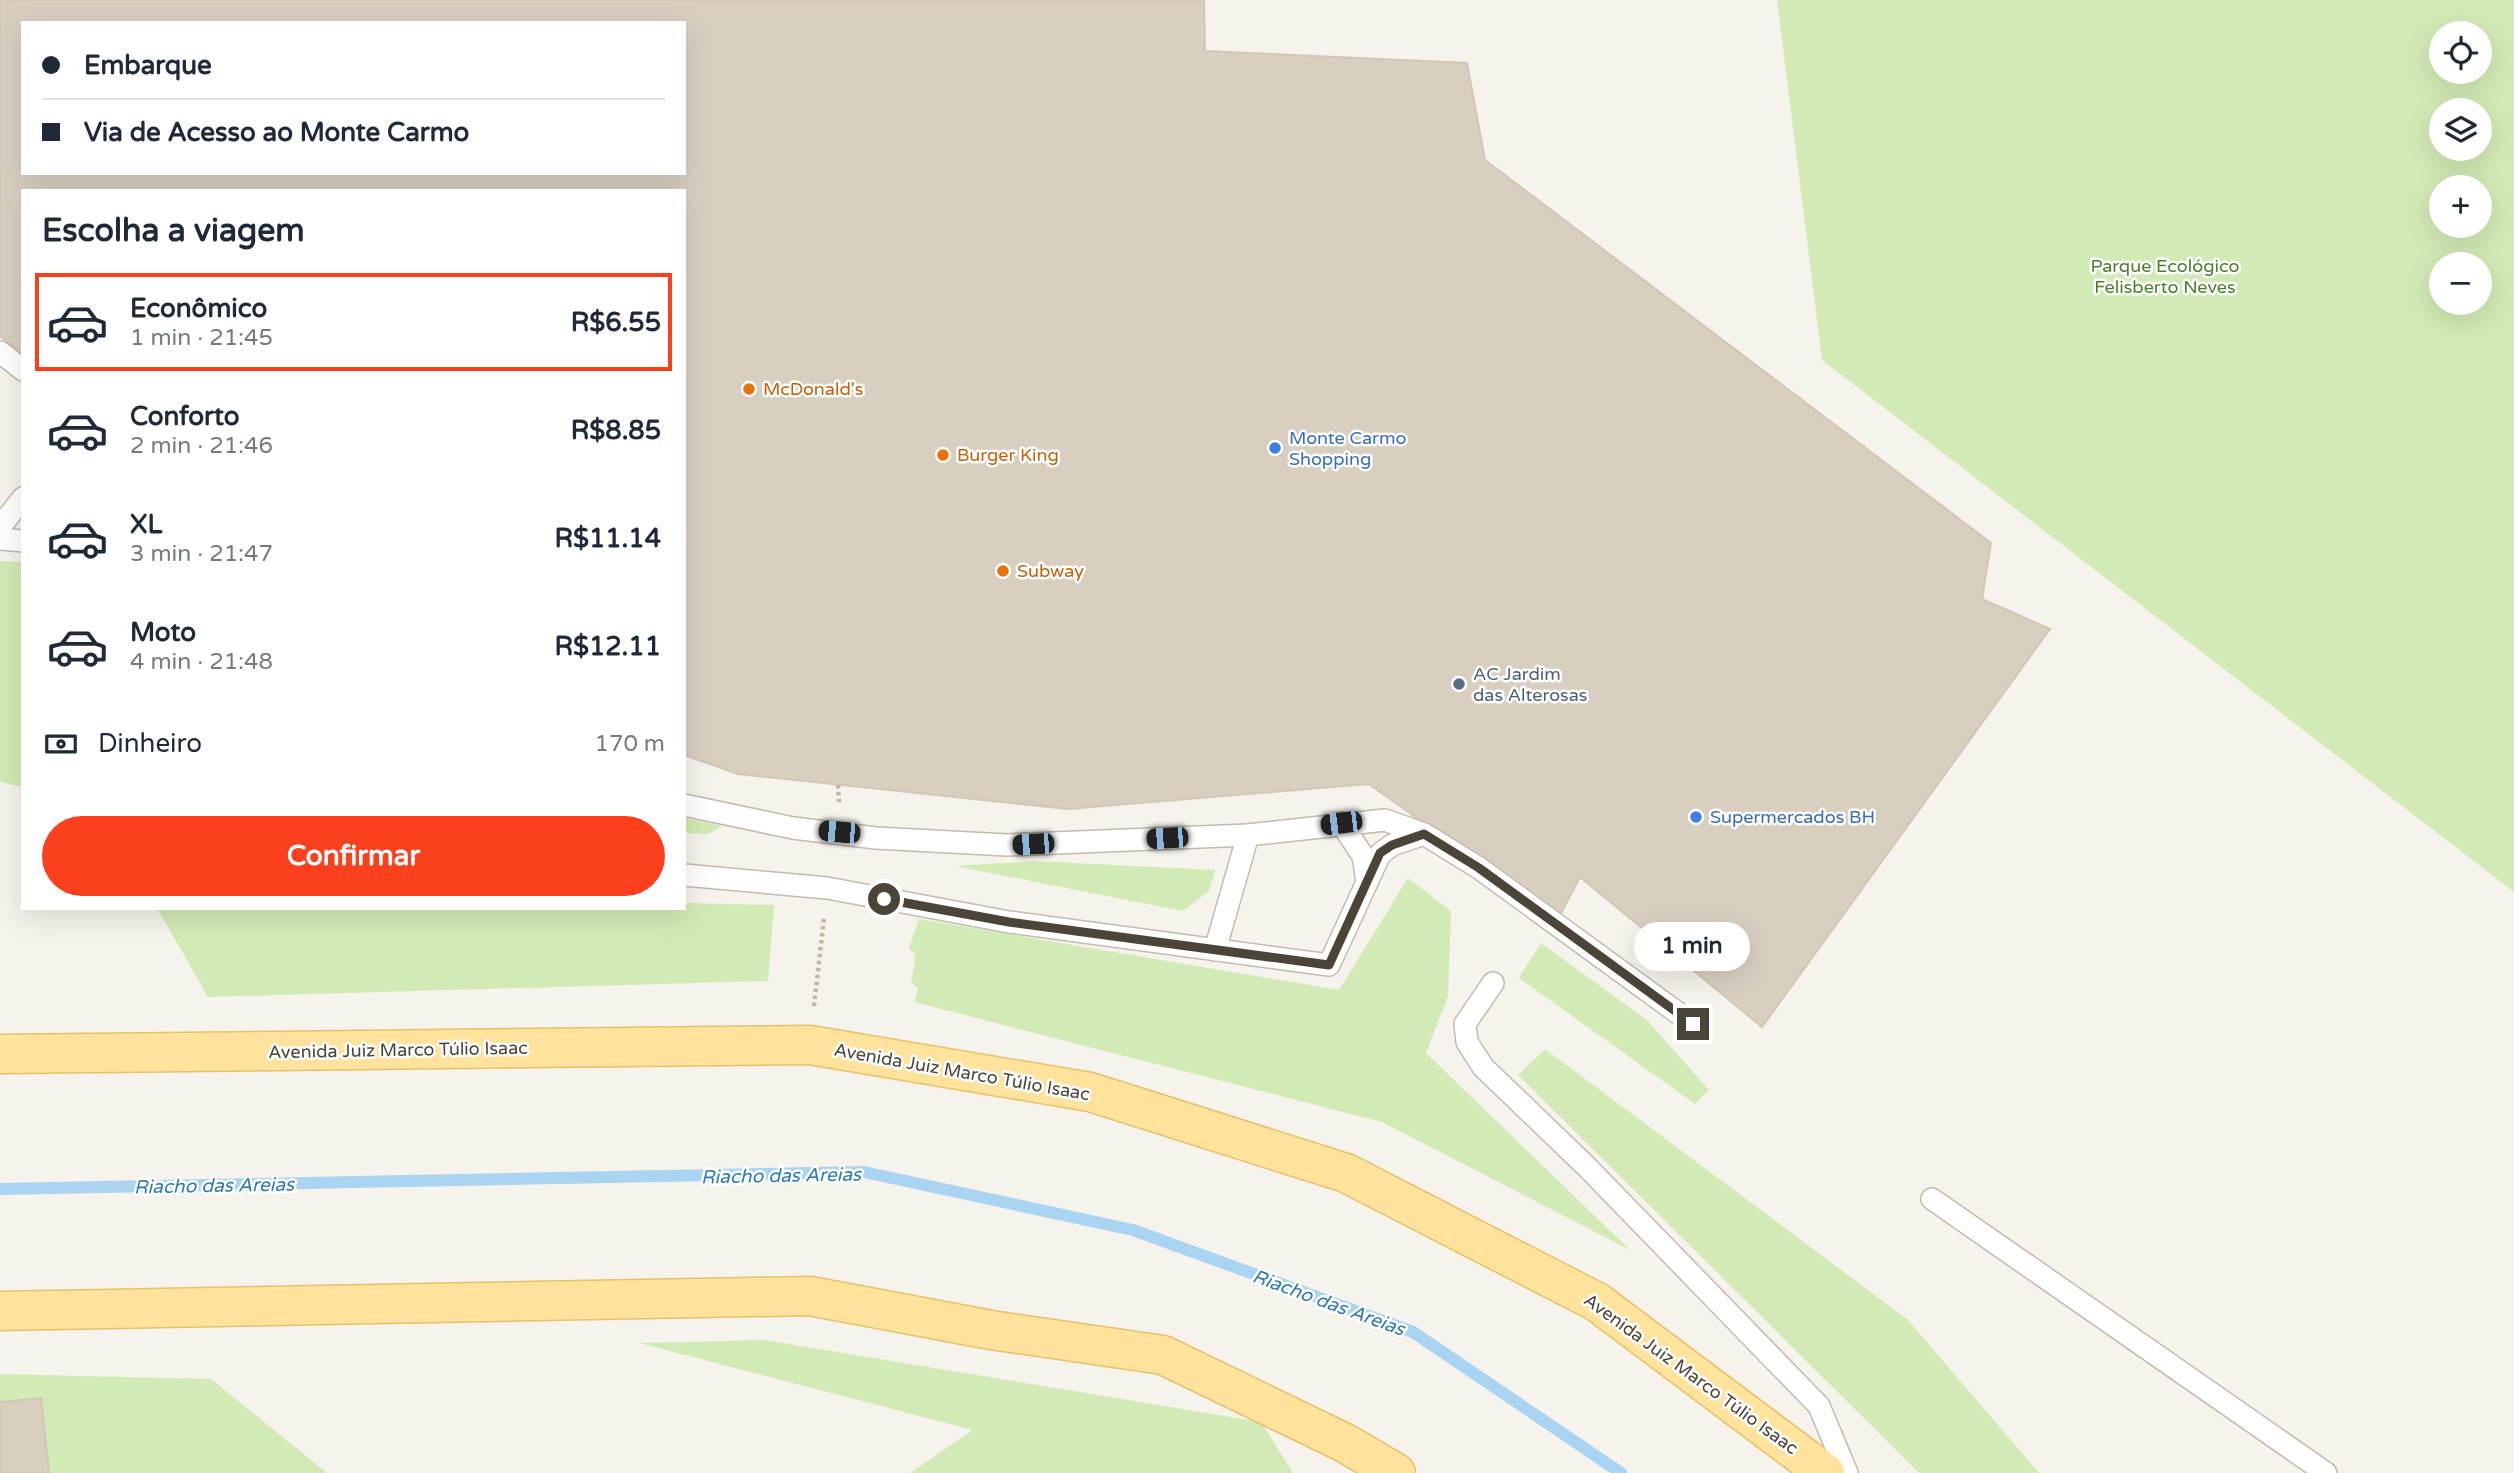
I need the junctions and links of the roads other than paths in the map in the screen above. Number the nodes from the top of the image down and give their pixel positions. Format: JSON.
{"nodes":[{"id":1,"x":21,"y":501,"type":"edge"},
{"id":2,"x":0,"y":527,"type":"edge"},
{"id":3,"x":0,"y":539,"type":"edge"},
{"id":4,"x":21,"y":541,"type":"edge"},
{"id":5,"x":686,"y":805,"type":"edge"},
{"id":6,"x":1341,"y":823,"type":"junction"},
{"id":7,"x":1424,"y":834,"type":"junction"},
{"id":8,"x":1248,"y":835,"type":"junction"},
{"id":9,"x":686,"y":875,"type":"edge"},
{"id":10,"x":1367,"y":881,"type":"junction"},
{"id":11,"x":1215,"y":950,"type":"junction"},
{"id":12,"x":1493,"y":983,"type":"dead end"},
{"id":13,"x":1693,"y":1024,"type":"dead end"},
{"id":14,"x":0,"y":1054,"type":"edge"},
{"id":15,"x":1932,"y":1199,"type":"dead end"},
{"id":16,"x":0,"y":1311,"type":"edge"},
{"id":17,"x":1396,"y":1473,"type":"edge"},
{"id":18,"x":1825,"y":1473,"type":"edge"},
{"id":19,"x":1847,"y":1473,"type":"edge"},
{"id":20,"x":2326,"y":1473,"type":"edge"}],
"edges":[{"from":1,"to":2,"type":"lane"},
{"from":3,"to":4,"type":"lane"},
{"from":5,"to":8,"type":"lane"},
{"from":6,"to":7,"type":"lane"},
{"from":6,"to":8,"type":"lane"},
{"from":6,"to":10,"type":"lane"},
{"from":7,"to":10,"type":"lane"},
{"from":7,"to":13,"type":"lane"},
{"from":8,"to":11,"type":"lane"},
{"from":9,"to":11,"type":"lane"},
{"from":10,"to":11,"type":"lane"},
{"from":12,"to":19,"type":"lane"},
{"from":14,"to":18,"type":"main road","name":"Avenida Juiz Marco Túlio Isaac"},
{"from":15,"to":20,"type":"lane"},
{"from":16,"to":17,"type":"main road"}]}
